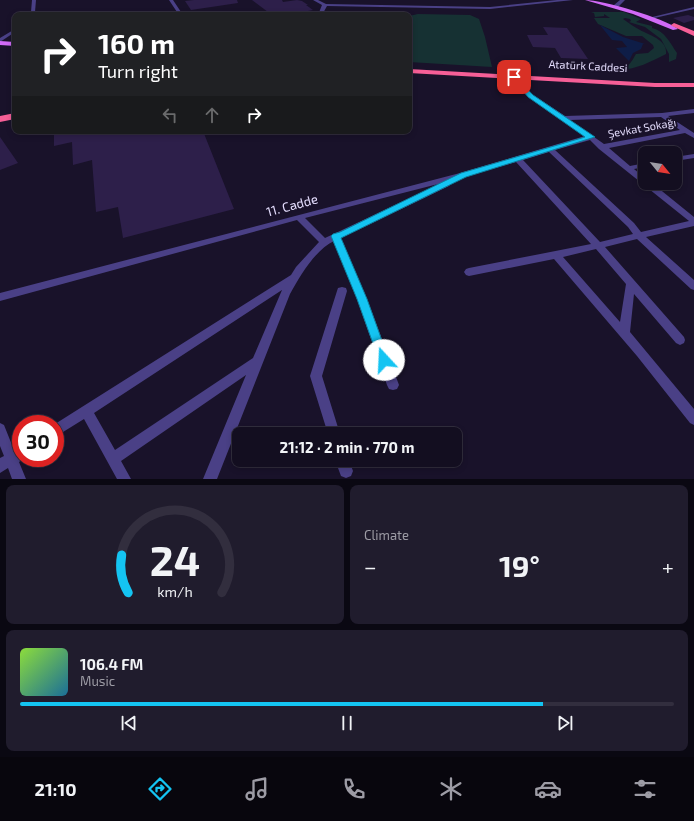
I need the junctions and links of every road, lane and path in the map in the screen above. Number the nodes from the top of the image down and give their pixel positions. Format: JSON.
{"nodes":[{"id":1,"x":34,"y":0,"type":"edge"},
{"id":2,"x":171,"y":0,"type":"edge"},
{"id":3,"x":315,"y":0,"type":"edge"},
{"id":4,"x":571,"y":0,"type":"edge"},
{"id":5,"x":587,"y":0,"type":"edge"},
{"id":6,"x":595,"y":0,"type":"edge"},
{"id":7,"x":623,"y":0,"type":"edge"},
{"id":8,"x":325,"y":5,"type":"junction"},
{"id":9,"x":616,"y":6,"type":"junction"},
{"id":10,"x":694,"y":9,"type":"edge"},
{"id":11,"x":33,"y":12,"type":"edge"},
{"id":12,"x":179,"y":12,"type":"edge"},
{"id":13,"x":322,"y":12,"type":"edge"},
{"id":14,"x":644,"y":14,"type":"junction"},
{"id":15,"x":663,"y":15,"type":"junction"},
{"id":16,"x":653,"y":18,"type":"junction"},
{"id":17,"x":675,"y":27,"type":"joint"},
{"id":18,"x":12,"y":32,"type":"edge"},
{"id":19,"x":694,"y":36,"type":"edge"},
{"id":20,"x":0,"y":40,"type":"edge"},
{"id":21,"x":0,"y":45,"type":"edge"},
{"id":22,"x":12,"y":46,"type":"edge"},
{"id":23,"x":412,"y":67,"type":"edge"},
{"id":24,"x":412,"y":71,"type":"edge"},
{"id":25,"x":514,"y":77,"type":"junction"},
{"id":26,"x":694,"y":80,"type":"edge"},
{"id":27,"x":656,"y":83,"type":"junction"},
{"id":28,"x":694,"y":86,"type":"edge"},
{"id":29,"x":686,"y":111,"type":"junction"},
{"id":30,"x":694,"y":111,"type":"edge"},
{"id":31,"x":12,"y":113,"type":"edge"},
{"id":32,"x":662,"y":114,"type":"junction"},
{"id":33,"x":0,"y":115,"type":"edge"},
{"id":34,"x":694,"y":116,"type":"edge"},
{"id":35,"x":12,"y":117,"type":"edge"},
{"id":36,"x":565,"y":118,"type":"junction"},
{"id":37,"x":0,"y":119,"type":"edge"},
{"id":38,"x":687,"y":131,"type":"junction"},
{"id":39,"x":694,"y":136,"type":"edge"},
{"id":40,"x":591,"y":137,"type":"junction"},
{"id":41,"x":602,"y":147,"type":"junction"},
{"id":42,"x":551,"y":150,"type":"junction"},
{"id":43,"x":694,"y":156,"type":"edge"},
{"id":44,"x":682,"y":158,"type":"edge"},
{"id":45,"x":518,"y":159,"type":"junction"},
{"id":46,"x":638,"y":166,"type":"edge"},
{"id":47,"x":628,"y":168,"type":"junction"},
{"id":48,"x":463,"y":175,"type":"junction"},
{"id":49,"x":638,"y":176,"type":"edge"},
{"id":50,"x":656,"y":190,"type":"edge"},
{"id":51,"x":299,"y":217,"type":"junction"},
{"id":52,"x":694,"y":222,"type":"edge"},
{"id":53,"x":336,"y":236,"type":"junction"},
{"id":54,"x":640,"y":236,"type":"junction"},
{"id":55,"x":324,"y":242,"type":"junction"},
{"id":56,"x":598,"y":245,"type":"junction"},
{"id":57,"x":556,"y":255,"type":"junction"},
{"id":58,"x":469,"y":272,"type":"dead end"},
{"id":59,"x":293,"y":278,"type":"junction"},
{"id":60,"x":631,"y":283,"type":"junction"},
{"id":61,"x":694,"y":286,"type":"edge"},
{"id":62,"x":342,"y":291,"type":"dead end"},
{"id":63,"x":0,"y":297,"type":"edge"},
{"id":64,"x":624,"y":334,"type":"junction"},
{"id":65,"x":680,"y":340,"type":"dead end"},
{"id":66,"x":258,"y":361,"type":"junction"},
{"id":67,"x":393,"y":385,"type":"dead end"},
{"id":68,"x":86,"y":411,"type":"junction"},
{"id":69,"x":694,"y":419,"type":"edge"},
{"id":70,"x":64,"y":425,"type":"edge"},
{"id":71,"x":332,"y":427,"type":"edge"},
{"id":72,"x":0,"y":429,"type":"edge"},
{"id":73,"x":12,"y":449,"type":"edge"},
{"id":74,"x":12,"y":458,"type":"edge"},
{"id":75,"x":113,"y":459,"type":"junction"},
{"id":76,"x":0,"y":466,"type":"edge"},
{"id":77,"x":17,"y":467,"type":"edge"},
{"id":78,"x":19,"y":479,"type":"edge"},
{"id":79,"x":124,"y":479,"type":"edge"},
{"id":80,"x":210,"y":479,"type":"edge"}],
"edges":[{"from":1,"to":11,"type":"street"},
{"from":2,"to":12,"type":"street"},
{"from":3,"to":8,"type":"street"},
{"from":4,"to":8,"type":"street"},
{"from":5,"to":16,"type":"main road"},
{"from":6,"to":9,"type":"main road"},
{"from":7,"to":9,"type":"street"},
{"from":8,"to":13,"type":"street"},
{"from":9,"to":14,"type":"main road"},
{"from":10,"to":15,"type":"street"},
{"from":10,"to":16,"type":"street"},
{"from":14,"to":15,"type":"street"},
{"from":14,"to":16,"type":"main road"},
{"from":15,"to":16,"type":"street"},
{"from":16,"to":17,"type":"main road"},
{"from":17,"to":19,"type":"highway"},
{"from":18,"to":20,"type":"street"},
{"from":21,"to":22,"type":"main road"},
{"from":23,"to":27,"type":"highway","name":"Atatürk Caddesi"},
{"from":24,"to":25,"type":"highway"},
{"from":25,"to":27,"type":"highway"},
{"from":25,"to":36,"type":"street"},
{"from":26,"to":27,"type":"highway"},
{"from":27,"to":28,"type":"highway"},
{"from":29,"to":30,"type":"street"},
{"from":29,"to":32,"type":"street"},
{"from":29,"to":34,"type":"street"},
{"from":31,"to":33,"type":"highway"},
{"from":32,"to":36,"type":"street"},
{"from":32,"to":38,"type":"street"},
{"from":35,"to":37,"type":"highway"},
{"from":36,"to":40,"type":"street"},
{"from":38,"to":39,"type":"street"},
{"from":38,"to":41,"type":"street","name":"Şevkat Sokağı"},
{"from":40,"to":41,"type":"street"},
{"from":40,"to":42,"type":"street","name":"11. Cadde"},
{"from":41,"to":47,"type":"street"},
{"from":42,"to":45,"type":"street","name":"11. Cadde"},
{"from":42,"to":54,"type":"street"},
{"from":43,"to":44,"type":"street"},
{"from":45,"to":48,"type":"street","name":"11. Cadde"},
{"from":45,"to":56,"type":"street"},
{"from":46,"to":47,"type":"street"},
{"from":47,"to":49,"type":"street"},
{"from":48,"to":51,"type":"street","name":"11. Cadde"},
{"from":48,"to":53,"type":"street"},
{"from":50,"to":52,"type":"street"},
{"from":51,"to":55,"type":"street"},
{"from":51,"to":63,"type":"street","name":"11. Cadde"},
{"from":52,"to":54,"type":"street"},
{"from":53,"to":55,"type":"street"},
{"from":53,"to":67,"type":"street"},
{"from":54,"to":56,"type":"street"},
{"from":54,"to":61,"type":"street"},
{"from":55,"to":59,"type":"street"},
{"from":56,"to":57,"type":"street"},
{"from":56,"to":60,"type":"street"},
{"from":57,"to":58,"type":"street"},
{"from":57,"to":64,"type":"street"},
{"from":59,"to":66,"type":"street"},
{"from":59,"to":68,"type":"street"},
{"from":60,"to":64,"type":"street"},
{"from":60,"to":65,"type":"street"},
{"from":62,"to":71,"type":"street"},
{"from":64,"to":69,"type":"street"},
{"from":66,"to":75,"type":"street"},
{"from":66,"to":80,"type":"street"},
{"from":68,"to":70,"type":"street"},
{"from":68,"to":75,"type":"street"},
{"from":72,"to":73,"type":"street"},
{"from":74,"to":76,"type":"street"},
{"from":75,"to":79,"type":"street"},
{"from":77,"to":78,"type":"street"}]}
